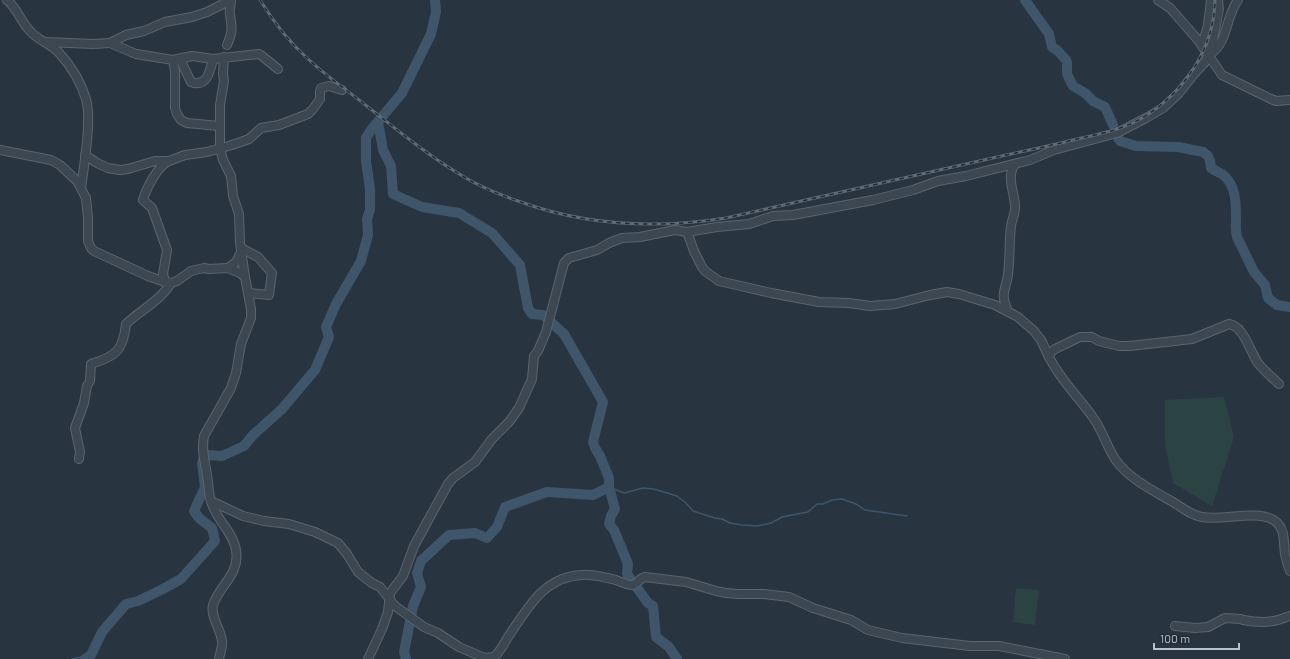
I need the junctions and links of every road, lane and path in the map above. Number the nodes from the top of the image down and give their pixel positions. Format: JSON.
{"nodes":[{"id":1,"x":8,"y":0,"type":"edge"},
{"id":2,"x":1158,"y":0,"type":"edge"},
{"id":3,"x":1211,"y":0,"type":"edge"},
{"id":4,"x":1218,"y":0,"type":"edge"},
{"id":5,"x":1238,"y":0,"type":"edge"},
{"id":6,"x":229,"y":1,"type":"edge"},
{"id":7,"x":44,"y":42,"type":"junction"},
{"id":8,"x":110,"y":43,"type":"junction"},
{"id":9,"x":227,"y":45,"type":"dead end"},
{"id":10,"x":1202,"y":46,"type":"junction"},
{"id":11,"x":1208,"y":56,"type":"junction"},
{"id":12,"x":224,"y":57,"type":"junction"},
{"id":13,"x":213,"y":59,"type":"junction"},
{"id":14,"x":176,"y":60,"type":"junction"},
{"id":15,"x":278,"y":69,"type":"dead end"},
{"id":16,"x":342,"y":90,"type":"dead end"},
{"id":17,"x":1290,"y":100,"type":"edge"},
{"id":18,"x":219,"y":126,"type":"junction"},
{"id":19,"x":220,"y":148,"type":"junction"},
{"id":20,"x":0,"y":150,"type":"edge"},
{"id":21,"x":86,"y":155,"type":"junction"},
{"id":22,"x":169,"y":161,"type":"junction"},
{"id":23,"x":1015,"y":164,"type":"junction"},
{"id":24,"x":81,"y":188,"type":"junction"},
{"id":25,"x":687,"y":232,"type":"junction"},
{"id":26,"x":241,"y":250,"type":"junction"},
{"id":27,"x":228,"y":268,"type":"junction"},
{"id":28,"x":245,"y":277,"type":"junction"},
{"id":29,"x":168,"y":283,"type":"junction"},
{"id":30,"x":249,"y":293,"type":"junction"},
{"id":31,"x":1008,"y":311,"type":"junction"},
{"id":32,"x":1049,"y":357,"type":"junction"},
{"id":33,"x":1279,"y":384,"type":"dead end"},
{"id":34,"x":79,"y":459,"type":"dead end"},
{"id":35,"x":211,"y":501,"type":"junction"},
{"id":36,"x":1287,"y":533,"type":"edge"},
{"id":37,"x":1290,"y":571,"type":"edge"},
{"id":38,"x":389,"y":600,"type":"junction"},
{"id":39,"x":1290,"y":616,"type":"edge"},
{"id":40,"x":1175,"y":626,"type":"dead end"},
{"id":41,"x":220,"y":659,"type":"edge"},
{"id":42,"x":368,"y":659,"type":"edge"},
{"id":43,"x":1065,"y":659,"type":"edge"}],
"edges":[{"from":1,"to":7,"type":"street"},
{"from":2,"to":10,"type":"street"},
{"from":3,"to":10,"type":"street"},
{"from":4,"to":11,"type":"street"},
{"from":5,"to":11,"type":"street"},
{"from":6,"to":8,"type":"street"},
{"from":6,"to":9,"type":"street"},
{"from":7,"to":8,"type":"street"},
{"from":7,"to":21,"type":"street"},
{"from":8,"to":14,"type":"street"},
{"from":10,"to":11,"type":"street"},
{"from":11,"to":17,"type":"street"},
{"from":11,"to":23,"type":"street"},
{"from":12,"to":13,"type":"street"},
{"from":12,"to":15,"type":"street"},
{"from":12,"to":18,"type":"street"},
{"from":13,"to":14,"type":"street"},
{"from":13,"to":14,"type":"street"},
{"from":14,"to":18,"type":"street"},
{"from":16,"to":19,"type":"street"},
{"from":18,"to":19,"type":"street"},
{"from":19,"to":22,"type":"street"},
{"from":19,"to":26,"type":"street"},
{"from":20,"to":24,"type":"street"},
{"from":21,"to":22,"type":"street"},
{"from":21,"to":24,"type":"street"},
{"from":22,"to":29,"type":"street"},
{"from":23,"to":25,"type":"street"},
{"from":23,"to":31,"type":"street"},
{"from":24,"to":29,"type":"street"},
{"from":25,"to":31,"type":"street"},
{"from":25,"to":38,"type":"street"},
{"from":26,"to":27,"type":"street"},
{"from":26,"to":28,"type":"street"},
{"from":26,"to":30,"type":"street"},
{"from":27,"to":28,"type":"street"},
{"from":27,"to":29,"type":"street"},
{"from":28,"to":30,"type":"street"},
{"from":29,"to":34,"type":"street"},
{"from":30,"to":35,"type":"street"},
{"from":31,"to":32,"type":"street"},
{"from":32,"to":33,"type":"street"},
{"from":32,"to":36,"type":"street"},
{"from":35,"to":38,"type":"street"},
{"from":35,"to":41,"type":"street"},
{"from":36,"to":37,"type":"street"},
{"from":38,"to":42,"type":"street"},
{"from":38,"to":43,"type":"street"},
{"from":39,"to":40,"type":"street"}]}
